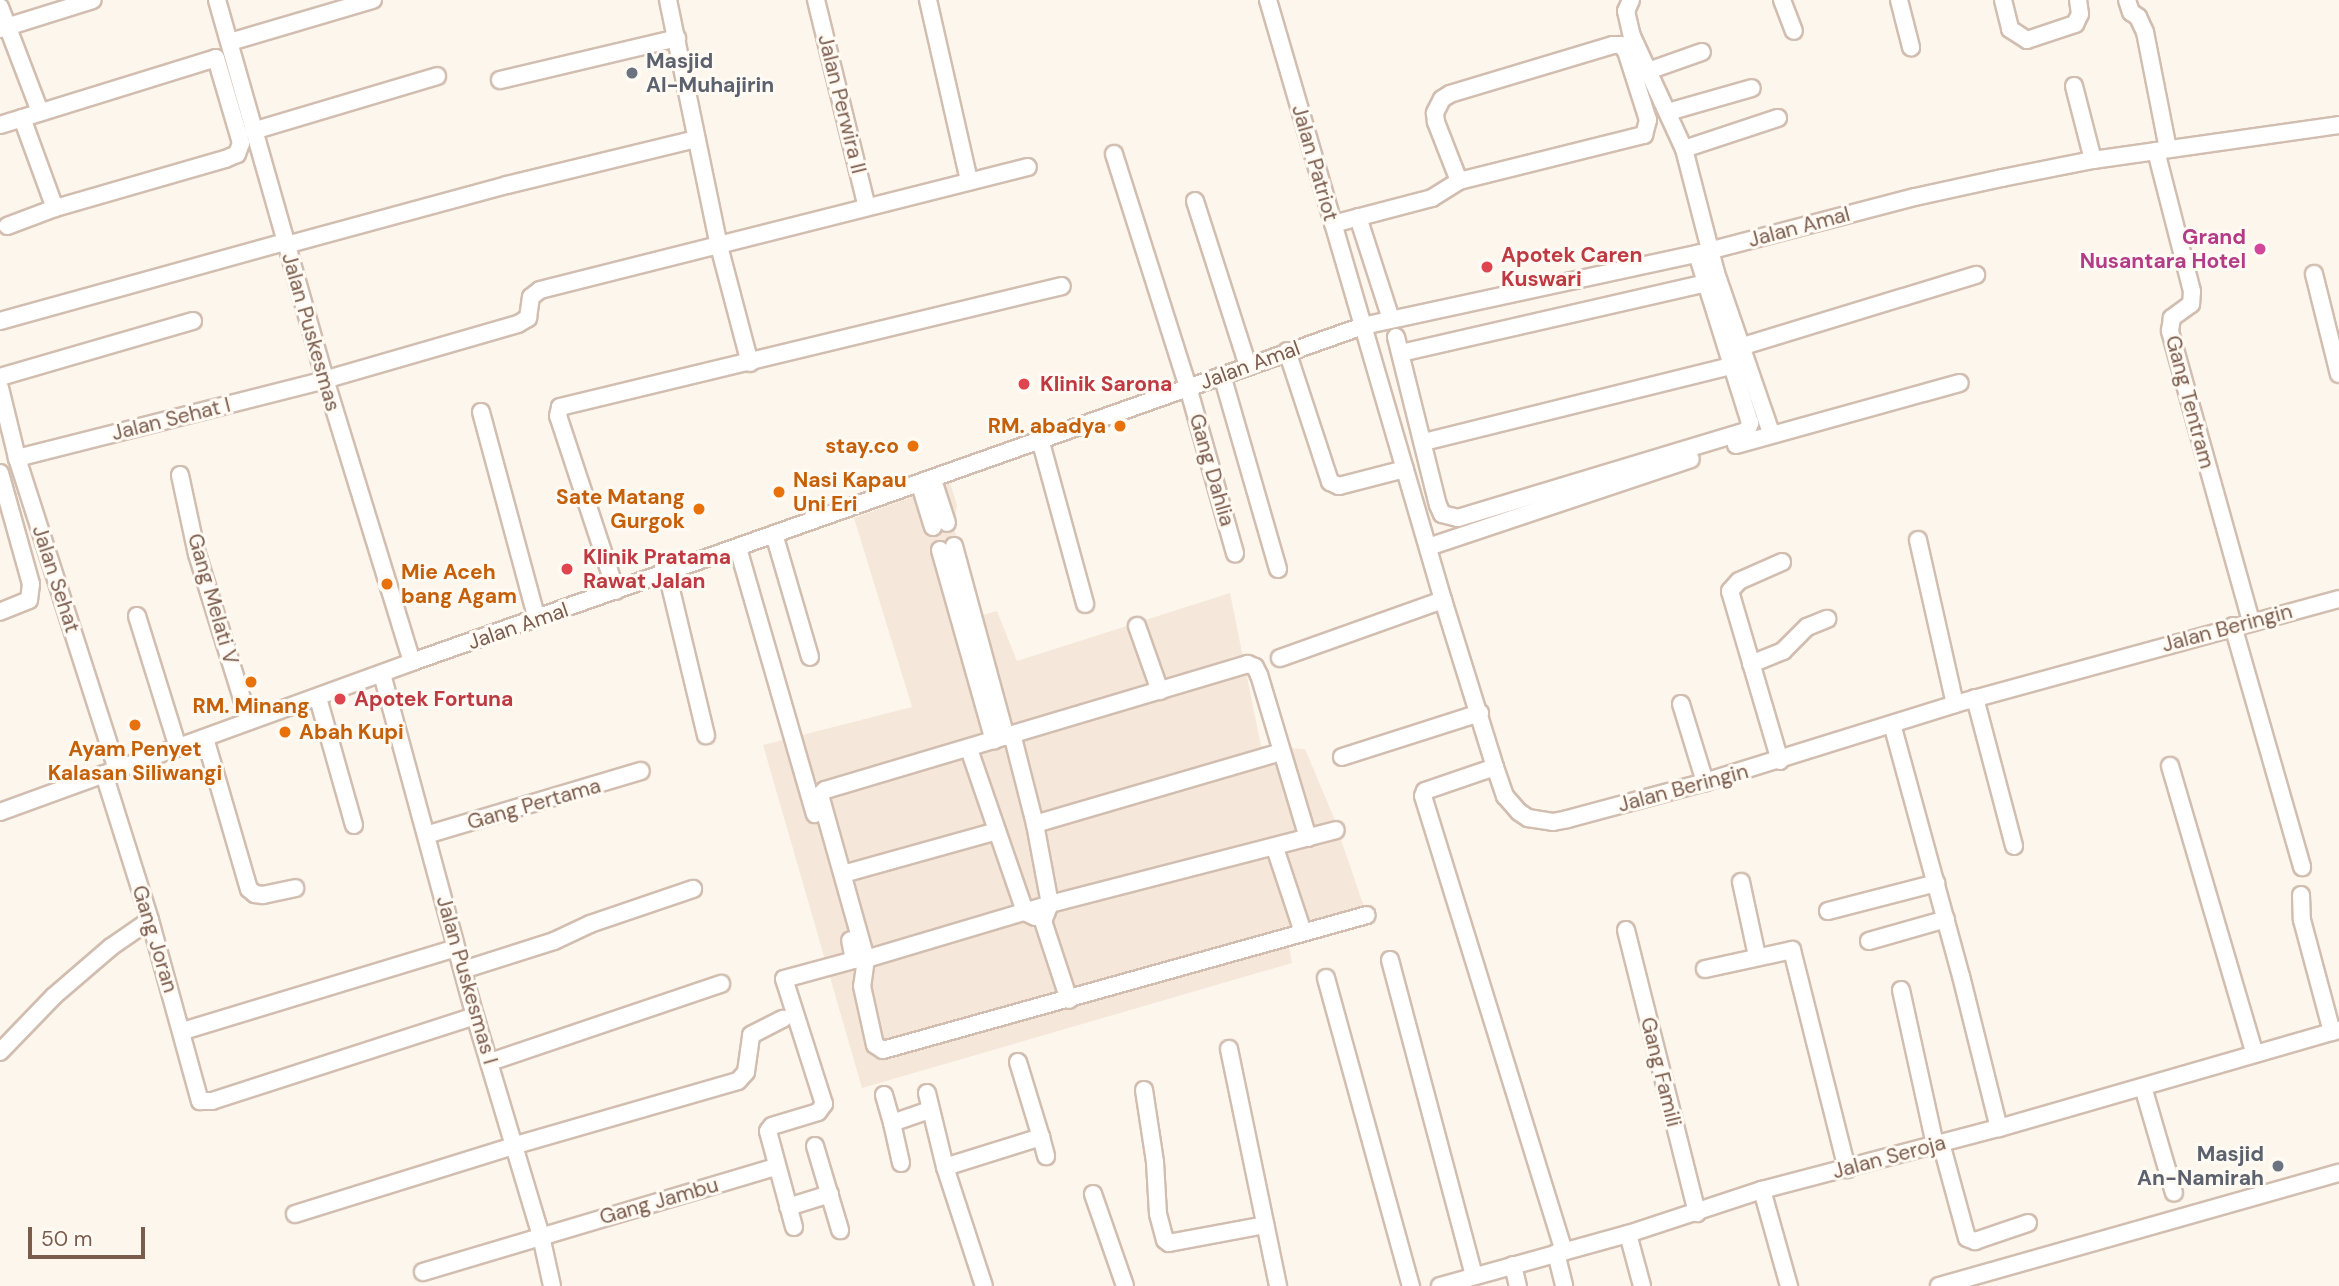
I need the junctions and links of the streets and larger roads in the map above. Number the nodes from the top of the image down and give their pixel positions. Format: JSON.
{"nodes":[{"id":1,"x":93,"y":0,"type":"edge"},
{"id":2,"x":217,"y":0,"type":"edge"},
{"id":3,"x":373,"y":0,"type":"edge"},
{"id":4,"x":668,"y":0,"type":"edge"},
{"id":5,"x":816,"y":0,"type":"edge"},
{"id":6,"x":928,"y":0,"type":"edge"},
{"id":7,"x":1268,"y":0,"type":"edge"},
{"id":8,"x":1631,"y":0,"type":"edge"},
{"id":9,"x":1782,"y":0,"type":"edge"},
{"id":10,"x":1899,"y":0,"type":"edge"},
{"id":11,"x":2003,"y":0,"type":"edge"},
{"id":12,"x":2078,"y":0,"type":"edge"},
{"id":13,"x":2127,"y":0,"type":"edge"},
{"id":14,"x":0,"y":7,"type":"edge"},
{"id":15,"x":4,"y":28,"type":"edge"},
{"id":16,"x":1794,"y":31,"type":"dead end"},
{"id":17,"x":677,"y":38,"type":"junction"},
{"id":18,"x":231,"y":47,"type":"junction"},
{"id":19,"x":1911,"y":47,"type":"dead end"},
{"id":20,"x":1702,"y":52,"type":"dead end"},
{"id":21,"x":216,"y":58,"type":"junction"},
{"id":22,"x":1648,"y":71,"type":"junction"},
{"id":23,"x":437,"y":76,"type":"dead end"},
{"id":24,"x":500,"y":80,"type":"dead end"},
{"id":25,"x":2074,"y":86,"type":"dead end"},
{"id":26,"x":1752,"y":88,"type":"dead end"},
{"id":27,"x":40,"y":112,"type":"junction"},
{"id":28,"x":1668,"y":112,"type":"junction"},
{"id":29,"x":22,"y":118,"type":"junction"},
{"id":30,"x":1778,"y":118,"type":"dead end"},
{"id":31,"x":0,"y":125,"type":"edge"},
{"id":32,"x":2339,"y":125,"type":"edge"},
{"id":33,"x":254,"y":131,"type":"junction"},
{"id":34,"x":696,"y":139,"type":"junction"},
{"id":35,"x":1684,"y":149,"type":"junction"},
{"id":36,"x":2162,"y":150,"type":"junction"},
{"id":37,"x":1114,"y":154,"type":"dead end"},
{"id":38,"x":2093,"y":160,"type":"junction"},
{"id":39,"x":1028,"y":167,"type":"dead end"},
{"id":40,"x":969,"y":181,"type":"junction"},
{"id":41,"x":1459,"y":181,"type":"junction"},
{"id":42,"x":1195,"y":201,"type":"dead end"},
{"id":43,"x":867,"y":207,"type":"junction"},
{"id":44,"x":55,"y":208,"type":"junction"},
{"id":45,"x":1358,"y":218,"type":"junction"},
{"id":46,"x":1333,"y":224,"type":"junction"},
{"id":47,"x":6,"y":226,"type":"dead end"},
{"id":48,"x":285,"y":243,"type":"junction"},
{"id":49,"x":719,"y":246,"type":"junction"},
{"id":50,"x":1703,"y":253,"type":"junction"},
{"id":51,"x":2314,"y":274,"type":"dead end"},
{"id":52,"x":1976,"y":275,"type":"dead end"},
{"id":53,"x":1706,"y":283,"type":"junction"},
{"id":54,"x":1062,"y":286,"type":"dead end"},
{"id":55,"x":1391,"y":319,"type":"junction"},
{"id":56,"x":0,"y":321,"type":"edge"},
{"id":57,"x":193,"y":321,"type":"dead end"},
{"id":58,"x":1363,"y":326,"type":"junction"},
{"id":59,"x":1396,"y":337,"type":"dead end"},
{"id":60,"x":1740,"y":347,"type":"junction"},
{"id":61,"x":1287,"y":351,"type":"junction"},
{"id":62,"x":1401,"y":353,"type":"junction"},
{"id":63,"x":750,"y":363,"type":"junction"},
{"id":64,"x":1248,"y":366,"type":"junction"},
{"id":65,"x":1731,"y":366,"type":"junction"},
{"id":66,"x":2339,"y":374,"type":"edge"},
{"id":67,"x":1222,"y":375,"type":"junction"},
{"id":68,"x":0,"y":377,"type":"edge"},
{"id":69,"x":325,"y":379,"type":"junction"},
{"id":70,"x":1960,"y":383,"type":"dead end"},
{"id":71,"x":1188,"y":387,"type":"junction"},
{"id":72,"x":0,"y":388,"type":"edge"},
{"id":73,"x":481,"y":412,"type":"dead end"},
{"id":74,"x":1771,"y":433,"type":"junction"},
{"id":75,"x":1040,"y":439,"type":"junction"},
{"id":76,"x":1424,"y":442,"type":"junction"},
{"id":77,"x":17,"y":458,"type":"junction"},
{"id":78,"x":1405,"y":469,"type":"junction"},
{"id":79,"x":0,"y":473,"type":"edge"},
{"id":80,"x":180,"y":475,"type":"dead end"},
{"id":81,"x":927,"y":482,"type":"junction"},
{"id":82,"x":940,"y":525,"type":"dead end"},
{"id":83,"x":774,"y":534,"type":"junction"},
{"id":84,"x":1919,"y":540,"type":"dead end"},
{"id":85,"x":1428,"y":547,"type":"junction"},
{"id":86,"x":738,"y":548,"type":"junction"},
{"id":87,"x":947,"y":548,"type":"dead end"},
{"id":88,"x":1235,"y":553,"type":"dead end"},
{"id":89,"x":1782,"y":562,"type":"dead end"},
{"id":90,"x":1278,"y":569,"type":"dead end"},
{"id":91,"x":667,"y":573,"type":"junction"},
{"id":92,"x":616,"y":591,"type":"junction"},
{"id":93,"x":2339,"y":599,"type":"edge"},
{"id":94,"x":1443,"y":600,"type":"junction"},
{"id":95,"x":1085,"y":604,"type":"dead end"},
{"id":96,"x":0,"y":612,"type":"edge"},
{"id":97,"x":137,"y":616,"type":"dead end"},
{"id":98,"x":537,"y":619,"type":"junction"},
{"id":99,"x":1827,"y":619,"type":"dead end"},
{"id":100,"x":2251,"y":621,"type":"junction"},
{"id":101,"x":1137,"y":626,"type":"dead end"},
{"id":102,"x":2233,"y":626,"type":"junction"},
{"id":103,"x":810,"y":657,"type":"dead end"},
{"id":104,"x":1280,"y":658,"type":"dead end"},
{"id":105,"x":412,"y":662,"type":"junction"},
{"id":106,"x":1751,"y":664,"type":"junction"},
{"id":107,"x":382,"y":674,"type":"junction"},
{"id":108,"x":1160,"y":691,"type":"junction"},
{"id":109,"x":318,"y":698,"type":"junction"},
{"id":110,"x":1975,"y":698,"type":"junction"},
{"id":111,"x":1681,"y":704,"type":"dead end"},
{"id":112,"x":1955,"y":704,"type":"junction"},
{"id":113,"x":1480,"y":713,"type":"junction"},
{"id":114,"x":249,"y":721,"type":"junction"},
{"id":115,"x":1892,"y":724,"type":"junction"},
{"id":116,"x":706,"y":735,"type":"dead end"},
{"id":117,"x":205,"y":738,"type":"junction"},
{"id":118,"x":1004,"y":738,"type":"junction"},
{"id":119,"x":178,"y":748,"type":"junction"},
{"id":120,"x":969,"y":749,"type":"junction"},
{"id":121,"x":1281,"y":752,"type":"junction"},
{"id":122,"x":1342,"y":757,"type":"dead end"},
{"id":123,"x":1780,"y":761,"type":"junction"},
{"id":124,"x":2171,"y":766,"type":"dead end"},
{"id":125,"x":1495,"y":767,"type":"junction"},
{"id":126,"x":641,"y":771,"type":"dead end"},
{"id":127,"x":110,"y":772,"type":"junction"},
{"id":128,"x":1705,"y":782,"type":"junction"},
{"id":129,"x":0,"y":812,"type":"edge"},
{"id":130,"x":1035,"y":824,"type":"junction"},
{"id":131,"x":354,"y":825,"type":"dead end"},
{"id":132,"x":1336,"y":830,"type":"dead end"},
{"id":133,"x":997,"y":831,"type":"junction"},
{"id":134,"x":426,"y":835,"type":"junction"},
{"id":135,"x":1308,"y":838,"type":"junction"},
{"id":136,"x":2014,"y":846,"type":"dead end"},
{"id":137,"x":1275,"y":848,"type":"junction"},
{"id":138,"x":2302,"y":867,"type":"dead end"},
{"id":139,"x":843,"y":874,"type":"junction"},
{"id":140,"x":1741,"y":882,"type":"dead end"},
{"id":141,"x":1936,"y":883,"type":"junction"},
{"id":142,"x":295,"y":888,"type":"dead end"},
{"id":143,"x":693,"y":890,"type":"dead end"},
{"id":144,"x":2301,"y":895,"type":"dead end"},
{"id":145,"x":1050,"y":904,"type":"junction"},
{"id":146,"x":1828,"y":911,"type":"dead end"},
{"id":147,"x":1025,"y":912,"type":"junction"},
{"id":148,"x":1367,"y":915,"type":"dead end"},
{"id":149,"x":1946,"y":919,"type":"junction"},
{"id":150,"x":150,"y":920,"type":"junction"},
{"id":151,"x":1043,"y":921,"type":"junction"},
{"id":152,"x":1626,"y":930,"type":"dead end"},
{"id":153,"x":1303,"y":932,"type":"junction"},
{"id":154,"x":1868,"y":941,"type":"dead end"},
{"id":155,"x":456,"y":948,"type":"junction"},
{"id":156,"x":1757,"y":956,"type":"junction"},
{"id":157,"x":866,"y":958,"type":"junction"},
{"id":158,"x":1390,"y":960,"type":"dead end"},
{"id":159,"x":1706,"y":969,"type":"dead end"},
{"id":160,"x":463,"y":970,"type":"junction"},
{"id":161,"x":1326,"y":978,"type":"dead end"},
{"id":162,"x":721,"y":984,"type":"dead end"},
{"id":163,"x":1901,"y":990,"type":"dead end"},
{"id":164,"x":1069,"y":1000,"type":"junction"},
{"id":165,"x":475,"y":1016,"type":"junction"},
{"id":166,"x":783,"y":1019,"type":"dead end"},
{"id":167,"x":183,"y":1031,"type":"junction"},
{"id":168,"x":2335,"y":1031,"type":"edge"},
{"id":169,"x":1229,"y":1049,"type":"dead end"},
{"id":170,"x":0,"y":1052,"type":"edge"},
{"id":171,"x":2255,"y":1054,"type":"junction"},
{"id":172,"x":490,"y":1062,"type":"junction"},
{"id":173,"x":1018,"y":1062,"type":"dead end"},
{"id":174,"x":2143,"y":1087,"type":"junction"},
{"id":175,"x":1144,"y":1090,"type":"dead end"},
{"id":176,"x":927,"y":1093,"type":"dead end"},
{"id":177,"x":884,"y":1096,"type":"dead end"},
{"id":178,"x":929,"y":1110,"type":"junction"},
{"id":179,"x":892,"y":1123,"type":"junction"},
{"id":180,"x":1999,"y":1128,"type":"junction"},
{"id":181,"x":1041,"y":1137,"type":"junction"},
{"id":182,"x":1938,"y":1144,"type":"junction"},
{"id":183,"x":516,"y":1145,"type":"junction"},
{"id":184,"x":816,"y":1146,"type":"dead end"},
{"id":185,"x":1046,"y":1156,"type":"dead end"},
{"id":186,"x":901,"y":1163,"type":"dead end"},
{"id":187,"x":776,"y":1167,"type":"junction"},
{"id":188,"x":945,"y":1167,"type":"junction"},
{"id":189,"x":1847,"y":1168,"type":"junction"},
{"id":190,"x":2339,"y":1172,"type":"edge"},
{"id":191,"x":1762,"y":1190,"type":"junction"},
{"id":192,"x":2174,"y":1192,"type":"dead end"},
{"id":193,"x":830,"y":1194,"type":"junction"},
{"id":194,"x":1093,"y":1194,"type":"dead end"},
{"id":195,"x":788,"y":1207,"type":"junction"},
{"id":196,"x":1698,"y":1213,"type":"junction"},
{"id":197,"x":295,"y":1214,"type":"dead end"},
{"id":198,"x":2028,"y":1223,"type":"dead end"},
{"id":199,"x":1265,"y":1225,"type":"junction"},
{"id":200,"x":794,"y":1227,"type":"dead end"},
{"id":201,"x":841,"y":1230,"type":"dead end"},
{"id":202,"x":1628,"y":1234,"type":"junction"},
{"id":203,"x":541,"y":1236,"type":"junction"},
{"id":204,"x":1560,"y":1252,"type":"junction"},
{"id":205,"x":1513,"y":1265,"type":"junction"},
{"id":206,"x":423,"y":1272,"type":"dead end"},
{"id":207,"x":1474,"y":1275,"type":"junction"},
{"id":208,"x":980,"y":1285,"type":"edge"},
{"id":209,"x":1446,"y":1285,"type":"edge"},
{"id":210,"x":552,"y":1286,"type":"edge"},
{"id":211,"x":1125,"y":1286,"type":"edge"},
{"id":212,"x":1278,"y":1286,"type":"edge"},
{"id":213,"x":1411,"y":1286,"type":"edge"},
{"id":214,"x":1518,"y":1286,"type":"edge"},
{"id":215,"x":1564,"y":1286,"type":"edge"},
{"id":216,"x":1642,"y":1286,"type":"edge"},
{"id":217,"x":1789,"y":1286,"type":"edge"},
{"id":218,"x":1940,"y":1286,"type":"edge"}],
"edges":[{"from":1,"to":15,"type":"street"},
{"from":2,"to":18,"type":"street","name":"Jalan Puskesmas"},
{"from":3,"to":18,"type":"street"},
{"from":4,"to":17,"type":"street"},
{"from":5,"to":43,"type":"street","name":"Jalan Perwira II"},
{"from":6,"to":40,"type":"street"},
{"from":7,"to":46,"type":"street","name":"Jalan Patriot"},
{"from":8,"to":22,"type":"street"},
{"from":9,"to":16,"type":"street"},
{"from":10,"to":19,"type":"street"},
{"from":11,"to":12,"type":"street"},
{"from":13,"to":36,"type":"street","name":"Gang Tentram"},
{"from":14,"to":15,"type":"street"},
{"from":15,"to":27,"type":"street"},
{"from":17,"to":24,"type":"street"},
{"from":17,"to":34,"type":"street"},
{"from":18,"to":21,"type":"street"},
{"from":18,"to":33,"type":"street","name":"Jalan Puskesmas"},
{"from":20,"to":22,"type":"street"},
{"from":21,"to":27,"type":"street"},
{"from":21,"to":44,"type":"street"},
{"from":22,"to":28,"type":"street"},
{"from":23,"to":33,"type":"street"},
{"from":25,"to":38,"type":"street"},
{"from":26,"to":28,"type":"street"},
{"from":27,"to":29,"type":"street"},
{"from":28,"to":35,"type":"street"},
{"from":29,"to":31,"type":"street"},
{"from":29,"to":44,"type":"street"},
{"from":30,"to":35,"type":"street"},
{"from":32,"to":36,"type":"street","name":"Jalan Amal"},
{"from":33,"to":48,"type":"street","name":"Jalan Puskesmas"},
{"from":34,"to":48,"type":"street"},
{"from":34,"to":49,"type":"street"},
{"from":35,"to":50,"type":"street"},
{"from":36,"to":38,"type":"street","name":"Jalan Amal"},
{"from":36,"to":100,"type":"street","name":"Gang Tentram"},
{"from":37,"to":71,"type":"street","name":"Gang Dahlia"},
{"from":38,"to":50,"type":"street","name":"Jalan Amal"},
{"from":39,"to":40,"type":"street","name":"Jalan Sehat I"},
{"from":40,"to":43,"type":"street","name":"Jalan Sehat I"},
{"from":41,"to":41,"type":"street"},
{"from":41,"to":45,"type":"street"},
{"from":42,"to":64,"type":"street"},
{"from":43,"to":49,"type":"street","name":"Jalan Sehat I"},
{"from":44,"to":47,"type":"street"},
{"from":45,"to":46,"type":"street"},
{"from":45,"to":55,"type":"street"},
{"from":46,"to":58,"type":"street","name":"Jalan Patriot"},
{"from":48,"to":56,"type":"street"},
{"from":48,"to":69,"type":"street","name":"Jalan Puskesmas"},
{"from":49,"to":63,"type":"street"},
{"from":49,"to":69,"type":"street","name":"Jalan Sehat I"},
{"from":50,"to":53,"type":"street"},
{"from":50,"to":55,"type":"street","name":"Jalan Amal"},
{"from":50,"to":60,"type":"street"},
{"from":51,"to":66,"type":"street"},
{"from":52,"to":60,"type":"street"},
{"from":53,"to":62,"type":"street"},
{"from":53,"to":65,"type":"street"},
{"from":54,"to":63,"type":"street"},
{"from":55,"to":58,"type":"street","name":"Jalan Amal"},
{"from":57,"to":68,"type":"street"},
{"from":58,"to":61,"type":"street","name":"Jalan Amal"},
{"from":58,"to":78,"type":"street","name":"Jalan Beringin"},
{"from":59,"to":62,"type":"street"},
{"from":60,"to":74,"type":"street"},
{"from":61,"to":64,"type":"street","name":"Jalan Amal"},
{"from":61,"to":78,"type":"street"},
{"from":62,"to":76,"type":"street"},
{"from":63,"to":92,"type":"street"},
{"from":64,"to":67,"type":"street","name":"Jalan Amal"},
{"from":65,"to":76,"type":"street"},
{"from":65,"to":76,"type":"street"},
{"from":67,"to":71,"type":"street","name":"Jalan Amal"},
{"from":67,"to":90,"type":"street"},
{"from":69,"to":77,"type":"street","name":"Jalan Sehat I"},
{"from":69,"to":105,"type":"street","name":"Jalan Puskesmas"},
{"from":70,"to":74,"type":"street"},
{"from":71,"to":75,"type":"street","name":"Jalan Amal"},
{"from":71,"to":88,"type":"street","name":"Gang Dahlia"},
{"from":72,"to":77,"type":"street","name":"Jalan Sehat"},
{"from":73,"to":98,"type":"street"},
{"from":74,"to":85,"type":"street"},
{"from":75,"to":81,"type":"street","name":"Jalan Amal"},
{"from":75,"to":95,"type":"street"},
{"from":77,"to":127,"type":"street","name":"Jalan Sehat"},
{"from":78,"to":85,"type":"street","name":"Jalan Beringin"},
{"from":79,"to":96,"type":"street"},
{"from":80,"to":114,"type":"street","name":"Gang Melati V"},
{"from":81,"to":82,"type":"street"},
{"from":81,"to":83,"type":"street","name":"Jalan Amal"},
{"from":83,"to":86,"type":"street","name":"Jalan Amal"},
{"from":83,"to":103,"type":"street"},
{"from":84,"to":112,"type":"street"},
{"from":85,"to":94,"type":"street","name":"Jalan Beringin"},
{"from":86,"to":91,"type":"street","name":"Jalan Amal"},
{"from":86,"to":187,"type":"street"},
{"from":87,"to":118,"type":"street"},
{"from":89,"to":106,"type":"street"},
{"from":91,"to":92,"type":"street","name":"Jalan Amal"},
{"from":91,"to":116,"type":"street"},
{"from":92,"to":98,"type":"street","name":"Jalan Amal"},
{"from":93,"to":100,"type":"street","name":"Jalan Beringin"},
{"from":94,"to":104,"type":"street"},
{"from":94,"to":113,"type":"street","name":"Jalan Beringin"},
{"from":97,"to":119,"type":"street"},
{"from":98,"to":105,"type":"street","name":"Jalan Amal"},
{"from":99,"to":106,"type":"street"},
{"from":100,"to":102,"type":"street","name":"Jalan Beringin"},
{"from":101,"to":108,"type":"street"},
{"from":102,"to":110,"type":"street","name":"Jalan Beringin"},
{"from":102,"to":138,"type":"street"},
{"from":105,"to":107,"type":"street","name":"Jalan Amal"},
{"from":106,"to":123,"type":"street"},
{"from":107,"to":109,"type":"street","name":"Jalan Amal"},
{"from":107,"to":134,"type":"street","name":"Jalan Puskesmas I"},
{"from":108,"to":118,"type":"street"},
{"from":108,"to":121,"type":"street"},
{"from":109,"to":114,"type":"street","name":"Jalan Amal"},
{"from":109,"to":131,"type":"street"},
{"from":110,"to":112,"type":"street","name":"Jalan Beringin"},
{"from":110,"to":136,"type":"street"},
{"from":111,"to":128,"type":"street"},
{"from":112,"to":115,"type":"street","name":"Jalan Beringin"},
{"from":113,"to":122,"type":"street"},
{"from":113,"to":125,"type":"street","name":"Jalan Beringin"},
{"from":114,"to":117,"type":"street","name":"Jalan Amal"},
{"from":115,"to":123,"type":"street","name":"Jalan Beringin"},
{"from":115,"to":141,"type":"street"},
{"from":117,"to":119,"type":"street","name":"Jalan Amal"},
{"from":117,"to":142,"type":"street"},
{"from":118,"to":120,"type":"street"},
{"from":118,"to":130,"type":"street"},
{"from":119,"to":127,"type":"street","name":"Jalan Amal"},
{"from":120,"to":133,"type":"street"},
{"from":120,"to":139,"type":"street"},
{"from":121,"to":130,"type":"street"},
{"from":121,"to":135,"type":"street"},
{"from":123,"to":128,"type":"street","name":"Jalan Beringin"},
{"from":124,"to":171,"type":"street"},
{"from":125,"to":128,"type":"street","name":"Jalan Beringin"},
{"from":125,"to":204,"type":"street"},
{"from":126,"to":134,"type":"street","name":"Gang Pertama"},
{"from":127,"to":129,"type":"street","name":"Jalan Amal"},
{"from":127,"to":150,"type":"street","name":"Gang Joran"},
{"from":130,"to":145,"type":"street"},
{"from":132,"to":135,"type":"street"},
{"from":133,"to":139,"type":"street"},
{"from":133,"to":147,"type":"street"},
{"from":134,"to":155,"type":"street","name":"Jalan Puskesmas I"},
{"from":135,"to":137,"type":"street"},
{"from":137,"to":145,"type":"street"},
{"from":137,"to":153,"type":"street"},
{"from":139,"to":157,"type":"street"},
{"from":140,"to":156,"type":"street"},
{"from":141,"to":146,"type":"street"},
{"from":141,"to":149,"type":"street"},
{"from":143,"to":160,"type":"street"},
{"from":144,"to":168,"type":"street"},
{"from":145,"to":147,"type":"street"},
{"from":145,"to":151,"type":"street"},
{"from":147,"to":151,"type":"street"},
{"from":147,"to":157,"type":"street"},
{"from":148,"to":153,"type":"street"},
{"from":149,"to":154,"type":"street"},
{"from":149,"to":180,"type":"street"},
{"from":150,"to":167,"type":"street","name":"Gang Joran"},
{"from":150,"to":170,"type":"street"},
{"from":151,"to":164,"type":"street"},
{"from":152,"to":196,"type":"street","name":"Gang Famili"},
{"from":153,"to":164,"type":"street"},
{"from":155,"to":160,"type":"street","name":"Jalan Puskesmas I"},
{"from":155,"to":167,"type":"street"},
{"from":156,"to":159,"type":"street"},
{"from":156,"to":189,"type":"street"},
{"from":157,"to":164,"type":"street"},
{"from":158,"to":207,"type":"street"},
{"from":160,"to":165,"type":"street","name":"Jalan Puskesmas I"},
{"from":161,"to":213,"type":"street"},
{"from":162,"to":172,"type":"street"},
{"from":163,"to":182,"type":"street"},
{"from":165,"to":167,"type":"street","name":"Gang Joran"},
{"from":165,"to":172,"type":"street","name":"Jalan Puskesmas I"},
{"from":166,"to":183,"type":"street"},
{"from":168,"to":171,"type":"street","name":"Jalan Seroja"},
{"from":169,"to":199,"type":"street"},
{"from":171,"to":174,"type":"street","name":"Jalan Seroja"},
{"from":172,"to":183,"type":"street","name":"Jalan Puskesmas I"},
{"from":173,"to":181,"type":"street"},
{"from":174,"to":180,"type":"street","name":"Jalan Seroja"},
{"from":174,"to":192,"type":"street"},
{"from":175,"to":199,"type":"street"},
{"from":176,"to":178,"type":"street"},
{"from":177,"to":179,"type":"street"},
{"from":178,"to":179,"type":"street"},
{"from":178,"to":188,"type":"street"},
{"from":179,"to":186,"type":"street"},
{"from":180,"to":182,"type":"street","name":"Jalan Seroja"},
{"from":181,"to":185,"type":"street"},
{"from":181,"to":188,"type":"street"},
{"from":182,"to":189,"type":"street","name":"Jalan Seroja"},
{"from":182,"to":198,"type":"street"},
{"from":183,"to":197,"type":"street"},
{"from":183,"to":203,"type":"street","name":"Jalan Puskesmas I"},
{"from":184,"to":193,"type":"street"},
{"from":187,"to":195,"type":"street"},
{"from":187,"to":203,"type":"street","name":"Gang Jambu"},
{"from":188,"to":208,"type":"street"},
{"from":189,"to":191,"type":"street","name":"Jalan Seroja"},
{"from":190,"to":218,"type":"street"},
{"from":191,"to":196,"type":"street","name":"Jalan Seroja"},
{"from":191,"to":217,"type":"street"},
{"from":193,"to":195,"type":"street"},
{"from":193,"to":201,"type":"street"},
{"from":194,"to":211,"type":"street"},
{"from":195,"to":200,"type":"street"},
{"from":196,"to":202,"type":"street","name":"Jalan Seroja"},
{"from":199,"to":212,"type":"street"},
{"from":202,"to":204,"type":"street","name":"Jalan Seroja"},
{"from":202,"to":216,"type":"street"},
{"from":203,"to":206,"type":"street","name":"Gang Jambu"},
{"from":203,"to":210,"type":"street","name":"Jalan Puskesmas I"},
{"from":204,"to":205,"type":"street","name":"Jalan Seroja"},
{"from":204,"to":215,"type":"street"},
{"from":205,"to":207,"type":"street","name":"Jalan Seroja"},
{"from":205,"to":214,"type":"street"},
{"from":207,"to":209,"type":"street","name":"Jalan Seroja"}]}
